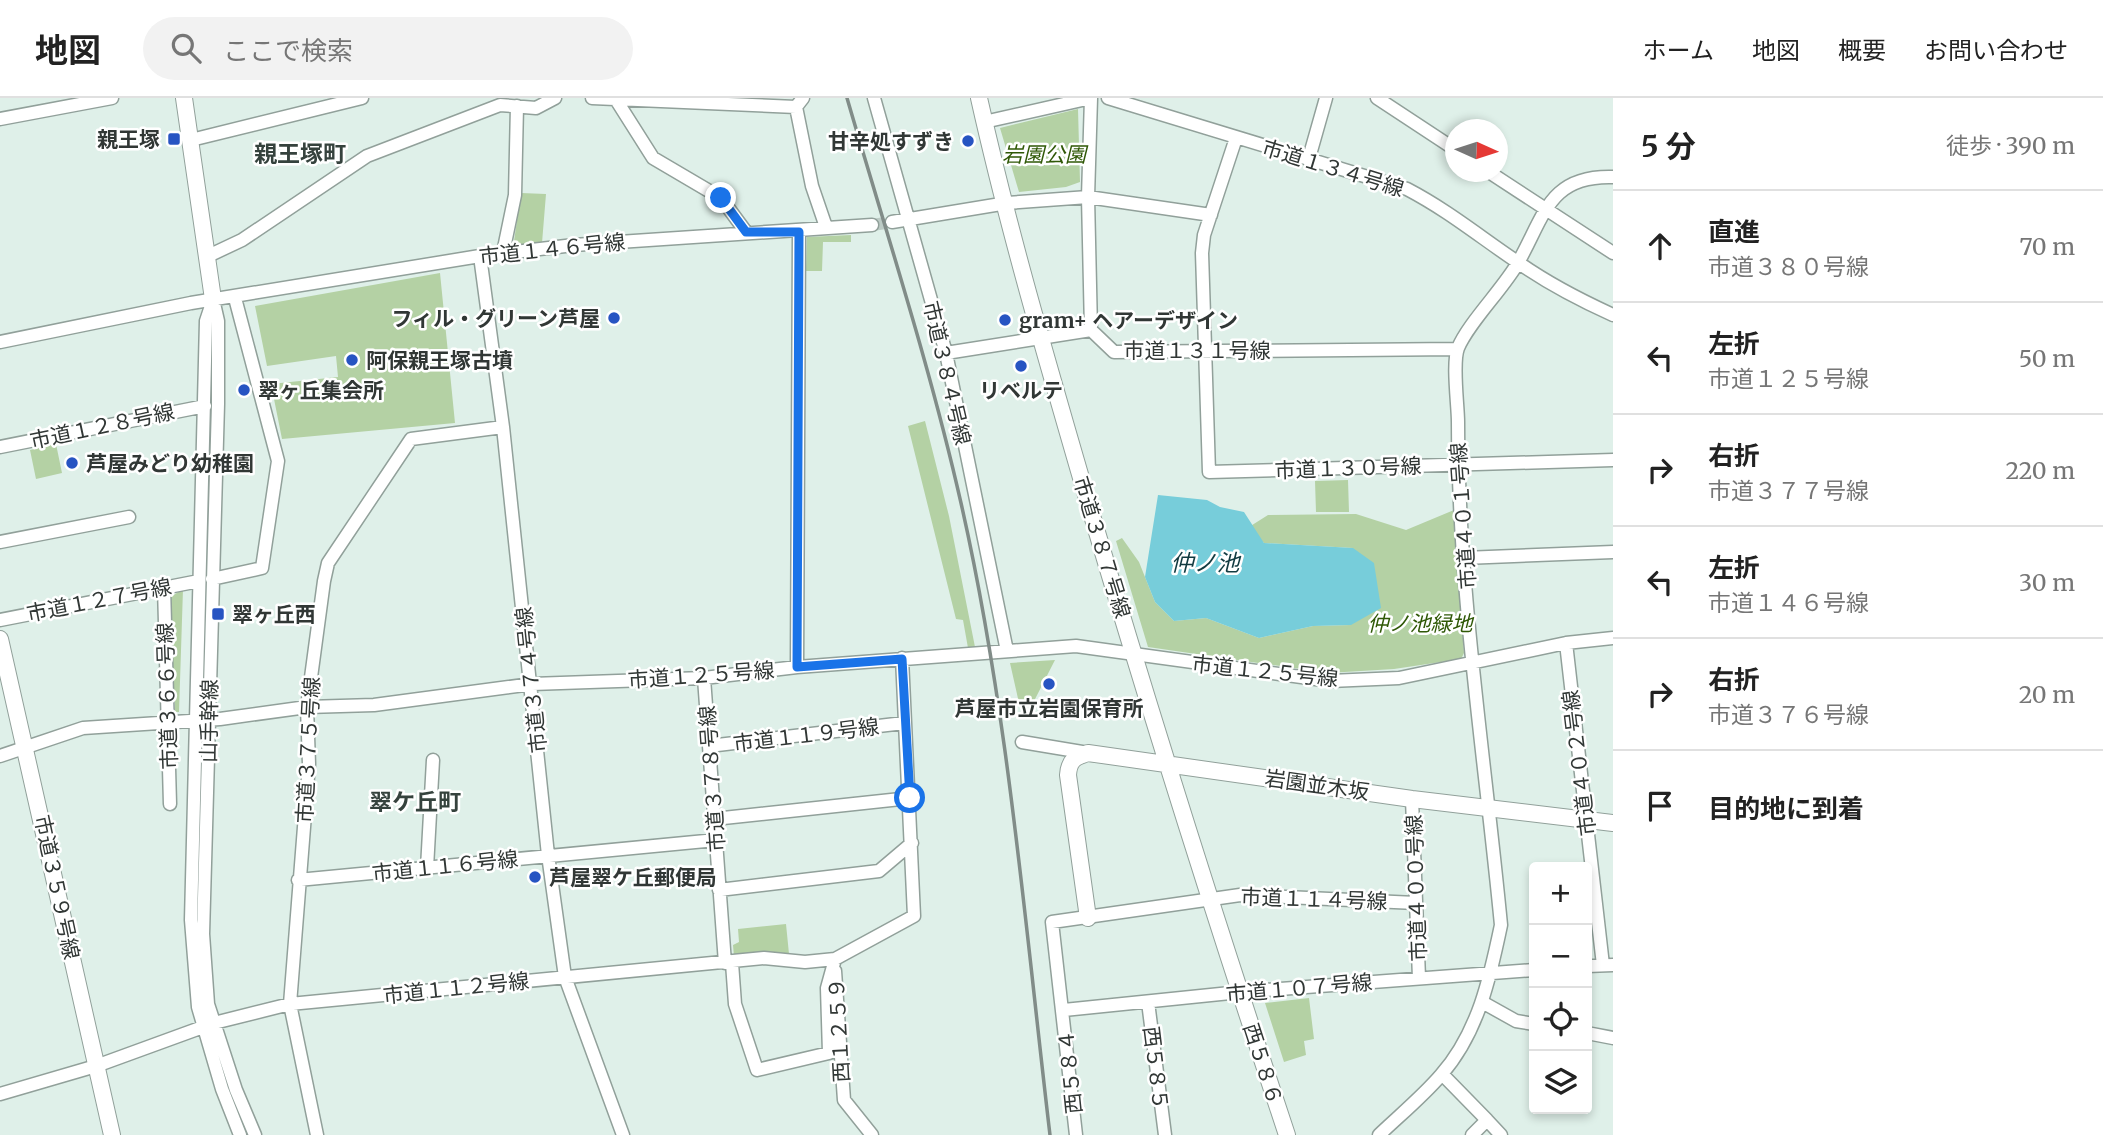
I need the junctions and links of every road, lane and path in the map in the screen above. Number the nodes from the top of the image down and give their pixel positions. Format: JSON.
{"nodes":[{"id":1,"x":112,"y":98,"type":"edge"},
{"id":2,"x":184,"y":98,"type":"edge"},
{"id":3,"x":362,"y":98,"type":"edge"},
{"id":4,"x":555,"y":98,"type":"edge"},
{"id":5,"x":592,"y":98,"type":"edge"},
{"id":6,"x":874,"y":98,"type":"edge"},
{"id":7,"x":979,"y":98,"type":"edge"},
{"id":8,"x":1091,"y":98,"type":"edge"},
{"id":9,"x":1108,"y":98,"type":"edge"},
{"id":10,"x":1326,"y":98,"type":"edge"},
{"id":11,"x":1377,"y":98,"type":"edge"},
{"id":12,"x":616,"y":100,"type":"edge"},
{"id":13,"x":81,"y":101,"type":"edge"},
{"id":14,"x":800,"y":103,"type":"edge"},
{"id":15,"x":517,"y":106,"type":"junction"},
{"id":16,"x":0,"y":119,"type":"edge"},
{"id":17,"x":984,"y":122,"type":"junction"},
{"id":18,"x":1236,"y":138,"type":"junction"},
{"id":19,"x":191,"y":140,"type":"junction"},
{"id":20,"x":1445,"y":143,"type":"edge"},
{"id":21,"x":1309,"y":158,"type":"junction"},
{"id":22,"x":1613,"y":177,"type":"edge"},
{"id":23,"x":1505,"y":182,"type":"edge"},
{"id":24,"x":1088,"y":197,"type":"junction"},
{"id":25,"x":1007,"y":203,"type":"junction"},
{"id":26,"x":1545,"y":208,"type":"junction"},
{"id":27,"x":1211,"y":215,"type":"junction"},
{"id":28,"x":908,"y":220,"type":"junction"},
{"id":29,"x":892,"y":222,"type":"tunnel mouth"},
{"id":30,"x":872,"y":225,"type":"tunnel mouth"},
{"id":31,"x":827,"y":227,"type":"junction"},
{"id":32,"x":746,"y":232,"type":"junction"},
{"id":33,"x":799,"y":232,"type":"junction"},
{"id":34,"x":503,"y":253,"type":"junction"},
{"id":35,"x":1613,"y":253,"type":"edge"},
{"id":36,"x":480,"y":256,"type":"junction"},
{"id":37,"x":206,"y":257,"type":"junction"},
{"id":38,"x":1518,"y":263,"type":"junction"},
{"id":39,"x":235,"y":298,"type":"junction"},
{"id":40,"x":213,"y":299,"type":"junction"},
{"id":41,"x":1613,"y":316,"type":"edge"},
{"id":42,"x":1091,"y":330,"type":"junction"},
{"id":43,"x":1040,"y":336,"type":"junction"},
{"id":44,"x":0,"y":342,"type":"edge"},
{"id":45,"x":1457,"y":349,"type":"junction"},
{"id":46,"x":1207,"y":350,"type":"junction"},
{"id":47,"x":946,"y":353,"type":"junction"},
{"id":48,"x":205,"y":405,"type":"junction"},
{"id":49,"x":503,"y":426,"type":"junction"},
{"id":50,"x":0,"y":447,"type":"edge"},
{"id":51,"x":1613,"y":460,"type":"edge"},
{"id":52,"x":1458,"y":464,"type":"junction"},
{"id":53,"x":129,"y":517,"type":"dead end"},
{"id":54,"x":0,"y":542,"type":"edge"},
{"id":55,"x":1613,"y":552,"type":"edge"},
{"id":56,"x":1464,"y":558,"type":"junction"},
{"id":57,"x":205,"y":580,"type":"junction"},
{"id":58,"x":164,"y":587,"type":"junction"},
{"id":59,"x":0,"y":620,"type":"edge"},
{"id":60,"x":1613,"y":638,"type":"edge"},
{"id":61,"x":0,"y":639,"type":"edge"},
{"id":62,"x":1566,"y":643,"type":"junction"},
{"id":63,"x":1007,"y":651,"type":"junction"},
{"id":64,"x":1135,"y":656,"type":"junction"},
{"id":65,"x":902,"y":659,"type":"junction"},
{"id":66,"x":1475,"y":661,"type":"junction"},
{"id":67,"x":797,"y":667,"type":"junction"},
{"id":68,"x":704,"y":678,"type":"junction"},
{"id":69,"x":532,"y":684,"type":"junction"},
{"id":70,"x":307,"y":708,"type":"junction"},
{"id":71,"x":208,"y":720,"type":"junction"},
{"id":72,"x":194,"y":721,"type":"junction"},
{"id":73,"x":166,"y":723,"type":"junction"},
{"id":74,"x":904,"y":723,"type":"junction"},
{"id":75,"x":1022,"y":743,"type":"dead end"},
{"id":76,"x":709,"y":746,"type":"junction"},
{"id":77,"x":26,"y":747,"type":"junction"},
{"id":78,"x":1088,"y":753,"type":"junction"},
{"id":79,"x":0,"y":756,"type":"edge"},
{"id":80,"x":433,"y":761,"type":"dead end"},
{"id":81,"x":1166,"y":763,"type":"junction"},
{"id":82,"x":910,"y":798,"type":"junction"},
{"id":83,"x":1412,"y":799,"type":"junction"},
{"id":84,"x":170,"y":804,"type":"dead end"},
{"id":85,"x":1490,"y":809,"type":"junction"},
{"id":86,"x":714,"y":818,"type":"junction"},
{"id":87,"x":1586,"y":821,"type":"junction"},
{"id":88,"x":1613,"y":823,"type":"edge"},
{"id":89,"x":716,"y":840,"type":"junction"},
{"id":90,"x":912,"y":843,"type":"junction"},
{"id":91,"x":548,"y":855,"type":"junction"},
{"id":92,"x":427,"y":868,"type":"junction"},
{"id":93,"x":298,"y":880,"type":"junction"},
{"id":94,"x":719,"y":890,"type":"junction"},
{"id":95,"x":1211,"y":900,"type":"junction"},
{"id":96,"x":1416,"y":902,"type":"junction"},
{"id":97,"x":1088,"y":918,"type":"junction"},
{"id":98,"x":835,"y":959,"type":"junction"},
{"id":99,"x":728,"y":963,"type":"junction"},
{"id":100,"x":1608,"y":965,"type":"edge"},
{"id":101,"x":1529,"y":970,"type":"edge"},
{"id":102,"x":1491,"y":973,"type":"junction"},
{"id":103,"x":565,"y":977,"type":"junction"},
{"id":104,"x":1419,"y":978,"type":"junction"},
{"id":105,"x":1240,"y":992,"type":"junction"},
{"id":106,"x":1148,"y":1002,"type":"junction"},
{"id":107,"x":1482,"y":1002,"type":"junction"},
{"id":108,"x":290,"y":1004,"type":"junction"},
{"id":109,"x":1064,"y":1010,"type":"junction"},
{"id":110,"x":1529,"y":1023,"type":"edge"},
{"id":111,"x":208,"y":1025,"type":"junction"},
{"id":112,"x":1592,"y":1034,"type":"edge"},
{"id":113,"x":1613,"y":1038,"type":"edge"},
{"id":114,"x":96,"y":1066,"type":"junction"},
{"id":115,"x":1442,"y":1074,"type":"junction"},
{"id":116,"x":0,"y":1094,"type":"edge"},
{"id":117,"x":1487,"y":1121,"type":"junction"},
{"id":118,"x":869,"y":1134,"type":"edge"},
{"id":119,"x":111,"y":1135,"type":"edge"},
{"id":120,"x":240,"y":1135,"type":"edge"},
{"id":121,"x":255,"y":1135,"type":"edge"},
{"id":122,"x":317,"y":1135,"type":"edge"},
{"id":123,"x":623,"y":1135,"type":"edge"},
{"id":124,"x":1076,"y":1135,"type":"edge"},
{"id":125,"x":1164,"y":1135,"type":"edge"},
{"id":126,"x":1287,"y":1135,"type":"edge"},
{"id":127,"x":1379,"y":1135,"type":"edge"},
{"id":128,"x":1472,"y":1135,"type":"edge"},
{"id":129,"x":1501,"y":1135,"type":"edge"}],
"edges":[{"from":1,"to":13,"type":"street"},
{"from":2,"to":19,"type":"street","name":"山手幹線"},
{"from":3,"to":19,"type":"street"},
{"from":4,"to":15,"type":"street"},
{"from":5,"to":12,"type":"street"},
{"from":6,"to":28,"type":"street","name":"市道３８４号線"},
{"from":7,"to":17,"type":"street","name":"市道３８７号線"},
{"from":8,"to":17,"type":"street"},
{"from":8,"to":24,"type":"street"},
{"from":9,"to":18,"type":"street","name":"市道１３４号線"},
{"from":10,"to":21,"type":"street"},
{"from":11,"to":20,"type":"street"},
{"from":12,"to":14,"type":"street"},
{"from":12,"to":32,"type":"street"},
{"from":13,"to":16,"type":"street"},
{"from":14,"to":31,"type":"street"},
{"from":15,"to":34,"type":"street"},
{"from":15,"to":37,"type":"street"},
{"from":17,"to":25,"type":"street","name":"市道３８７号線"},
{"from":18,"to":21,"type":"street","name":"市道１３４号線"},
{"from":18,"to":27,"type":"street"},
{"from":19,"to":37,"type":"street","name":"山手幹線"},
{"from":21,"to":38,"type":"street","name":"市道１３４号線"},
{"from":22,"to":26,"type":"street"},
{"from":23,"to":26,"type":"street"},
{"from":24,"to":25,"type":"street"},
{"from":24,"to":27,"type":"street"},
{"from":24,"to":42,"type":"street"},
{"from":25,"to":28,"type":"street"},
{"from":25,"to":43,"type":"street","name":"市道３８７号線"},
{"from":26,"to":35,"type":"street"},
{"from":26,"to":38,"type":"street"},
{"from":27,"to":46,"type":"street"},
{"from":28,"to":29,"type":"street"},
{"from":28,"to":47,"type":"street","name":"市道３８４号線"},
{"from":30,"to":31,"type":"street","name":"市道１４６号線"},
{"from":31,"to":33,"type":"street","name":"市道１４６号線"},
{"from":32,"to":33,"type":"street","name":"市道１４６号線"},
{"from":32,"to":34,"type":"street","name":"市道１４６号線"},
{"from":33,"to":67,"type":"street"},
{"from":34,"to":36,"type":"street","name":"市道１４６号線"},
{"from":36,"to":39,"type":"street","name":"市道１４６号線"},
{"from":36,"to":49,"type":"street","name":"市道３７４号線"},
{"from":37,"to":40,"type":"street","name":"山手幹線"},
{"from":38,"to":41,"type":"street","name":"市道１３４号線"},
{"from":38,"to":45,"type":"street"},
{"from":39,"to":40,"type":"street","name":"市道１４６号線"},
{"from":39,"to":57,"type":"street","name":"市道１２７号線"},
{"from":40,"to":44,"type":"street"},
{"from":40,"to":48,"type":"street","name":"山手幹線"},
{"from":40,"to":57,"type":"street","name":"山手幹線"},
{"from":42,"to":43,"type":"street"},
{"from":42,"to":46,"type":"street","name":"市道１３１号線"},
{"from":43,"to":47,"type":"street"},
{"from":43,"to":64,"type":"street","name":"市道３８７号線"},
{"from":45,"to":46,"type":"street","name":"市道１３１号線"},
{"from":45,"to":52,"type":"street","name":"市道４０１号線"},
{"from":46,"to":52,"type":"street","name":"市道１３０号線"},
{"from":47,"to":63,"type":"street","name":"市道３８４号線"},
{"from":48,"to":50,"type":"street","name":"市道１２８号線"},
{"from":48,"to":57,"type":"street","name":"山手幹線"},
{"from":49,"to":69,"type":"street","name":"市道３７４号線"},
{"from":49,"to":70,"type":"street","name":"市道３７５号線"},
{"from":51,"to":52,"type":"street","name":"市道１３０号線"},
{"from":52,"to":56,"type":"street","name":"市道４０１号線"},
{"from":53,"to":54,"type":"street"},
{"from":55,"to":56,"type":"street"},
{"from":56,"to":66,"type":"street","name":"市道４０１号線"},
{"from":57,"to":58,"type":"street","name":"市道１２７号線"},
{"from":57,"to":71,"type":"street","name":"山手幹線"},
{"from":57,"to":72,"type":"street","name":"山手幹線"},
{"from":58,"to":59,"type":"street","name":"市道１２７号線"},
{"from":58,"to":73,"type":"street","name":"市道３６６号線"},
{"from":60,"to":62,"type":"street","name":"市道１２５号線"},
{"from":61,"to":77,"type":"street","name":"市道３５９号線"},
{"from":62,"to":66,"type":"street","name":"市道１２５号線"},
{"from":62,"to":87,"type":"street","name":"市道４０２号線"},
{"from":63,"to":64,"type":"street","name":"市道１２５号線"},
{"from":63,"to":65,"type":"street","name":"市道１２５号線"},
{"from":64,"to":66,"type":"street","name":"市道１２５号線"},
{"from":64,"to":81,"type":"street","name":"市道３８７号線"},
{"from":65,"to":67,"type":"street","name":"市道１２５号線"},
{"from":65,"to":74,"type":"street"},
{"from":66,"to":85,"type":"street","name":"市道４０１号線"},
{"from":67,"to":68,"type":"street","name":"市道１２５号線"},
{"from":68,"to":69,"type":"street","name":"市道１２５号線"},
{"from":68,"to":76,"type":"street","name":"市道３７８号線"},
{"from":69,"to":70,"type":"street","name":"市道１２５号線"},
{"from":69,"to":91,"type":"street","name":"市道３７４号線"},
{"from":70,"to":71,"type":"street","name":"市道１２５号線"},
{"from":70,"to":93,"type":"street","name":"市道３７５号線"},
{"from":71,"to":72,"type":"street","name":"市道１２５号線"},
{"from":71,"to":111,"type":"street","name":"山手幹線"},
{"from":72,"to":73,"type":"street","name":"市道１２５号線"},
{"from":72,"to":111,"type":"street","name":"山手幹線"},
{"from":73,"to":77,"type":"street","name":"市道１２５号線"},
{"from":73,"to":84,"type":"street","name":"市道３６６号線"},
{"from":74,"to":76,"type":"street","name":"市道１１９号線"},
{"from":74,"to":82,"type":"street"},
{"from":75,"to":78,"type":"street","name":"岩園並木坂"},
{"from":76,"to":86,"type":"street","name":"市道３７８号線"},
{"from":77,"to":79,"type":"street","name":"市道１２５号線"},
{"from":77,"to":114,"type":"street","name":"市道３５９号線"},
{"from":78,"to":81,"type":"street","name":"岩園並木坂"},
{"from":78,"to":97,"type":"street"},
{"from":80,"to":92,"type":"street"},
{"from":81,"to":83,"type":"street","name":"岩園並木坂"},
{"from":81,"to":95,"type":"street","name":"市道３８７号線"},
{"from":82,"to":86,"type":"street"},
{"from":82,"to":90,"type":"street"},
{"from":83,"to":85,"type":"street","name":"岩園並木坂"},
{"from":83,"to":96,"type":"street","name":"市道４００号線"},
{"from":85,"to":87,"type":"street","name":"岩園並木坂"},
{"from":85,"to":102,"type":"street","name":"市道４０１号線"},
{"from":86,"to":89,"type":"street","name":"市道３７８号線"},
{"from":87,"to":88,"type":"street","name":"岩園並木坂"},
{"from":87,"to":100,"type":"street","name":"市道４０２号線"},
{"from":89,"to":91,"type":"street","name":"市道１１６号線"},
{"from":89,"to":94,"type":"street","name":"市道３７８号線"},
{"from":90,"to":94,"type":"street"},
{"from":90,"to":98,"type":"street","name":"市道１１２号線"},
{"from":91,"to":92,"type":"street","name":"市道１１６号線"},
{"from":91,"to":103,"type":"street","name":"市道３７４号線"},
{"from":92,"to":93,"type":"street","name":"市道１１６号線"},
{"from":93,"to":108,"type":"street","name":"市道３７５号線"},
{"from":94,"to":99,"type":"street","name":"市道３７８号線"},
{"from":95,"to":96,"type":"street","name":"市道１１４号線"},
{"from":95,"to":97,"type":"street","name":"市道１１４号線"},
{"from":95,"to":105,"type":"street","name":"市道３８７号線"},
{"from":96,"to":104,"type":"street","name":"市道４００号線"},
{"from":97,"to":109,"type":"street","name":"市道１１４号線"},
{"from":98,"to":99,"type":"street","name":"市道１１２号線"},
{"from":98,"to":99,"type":"street","name":"市道３７８号線"},
{"from":98,"to":118,"type":"street","name":"西１２５９"},
{"from":99,"to":103,"type":"street","name":"市道１１２号線"},
{"from":101,"to":102,"type":"street","name":"市道１０７号線"},
{"from":102,"to":104,"type":"street","name":"市道１０７号線"},
{"from":102,"to":107,"type":"street","name":"市道４０１号線"},
{"from":103,"to":108,"type":"street","name":"市道１１２号線"},
{"from":103,"to":123,"type":"street","name":"市道３７４号線"},
{"from":104,"to":105,"type":"street","name":"市道１０７号線"},
{"from":105,"to":106,"type":"street","name":"市道１０７号線"},
{"from":105,"to":126,"type":"street","name":"西５８６"},
{"from":106,"to":109,"type":"street","name":"市道１０７号線"},
{"from":106,"to":125,"type":"street","name":"西５８５"},
{"from":107,"to":110,"type":"street"},
{"from":107,"to":115,"type":"street","name":"市道４０１号線"},
{"from":108,"to":111,"type":"street","name":"市道１１２号線"},
{"from":108,"to":122,"type":"street","name":"市道３７５号線"},
{"from":109,"to":124,"type":"street","name":"西５８４"},
{"from":111,"to":114,"type":"street","name":"市道１１２号線"},
{"from":111,"to":120,"type":"street","name":"山手幹線"},
{"from":111,"to":121,"type":"street","name":"山手幹線"},
{"from":112,"to":113,"type":"street"},
{"from":114,"to":116,"type":"street","name":"市道１１２号線"},
{"from":114,"to":119,"type":"street","name":"市道３５９号線"},
{"from":115,"to":117,"type":"street"},
{"from":115,"to":127,"type":"street","name":"市道４０１号線"},
{"from":117,"to":128,"type":"street"},
{"from":117,"to":129,"type":"street"}]}
